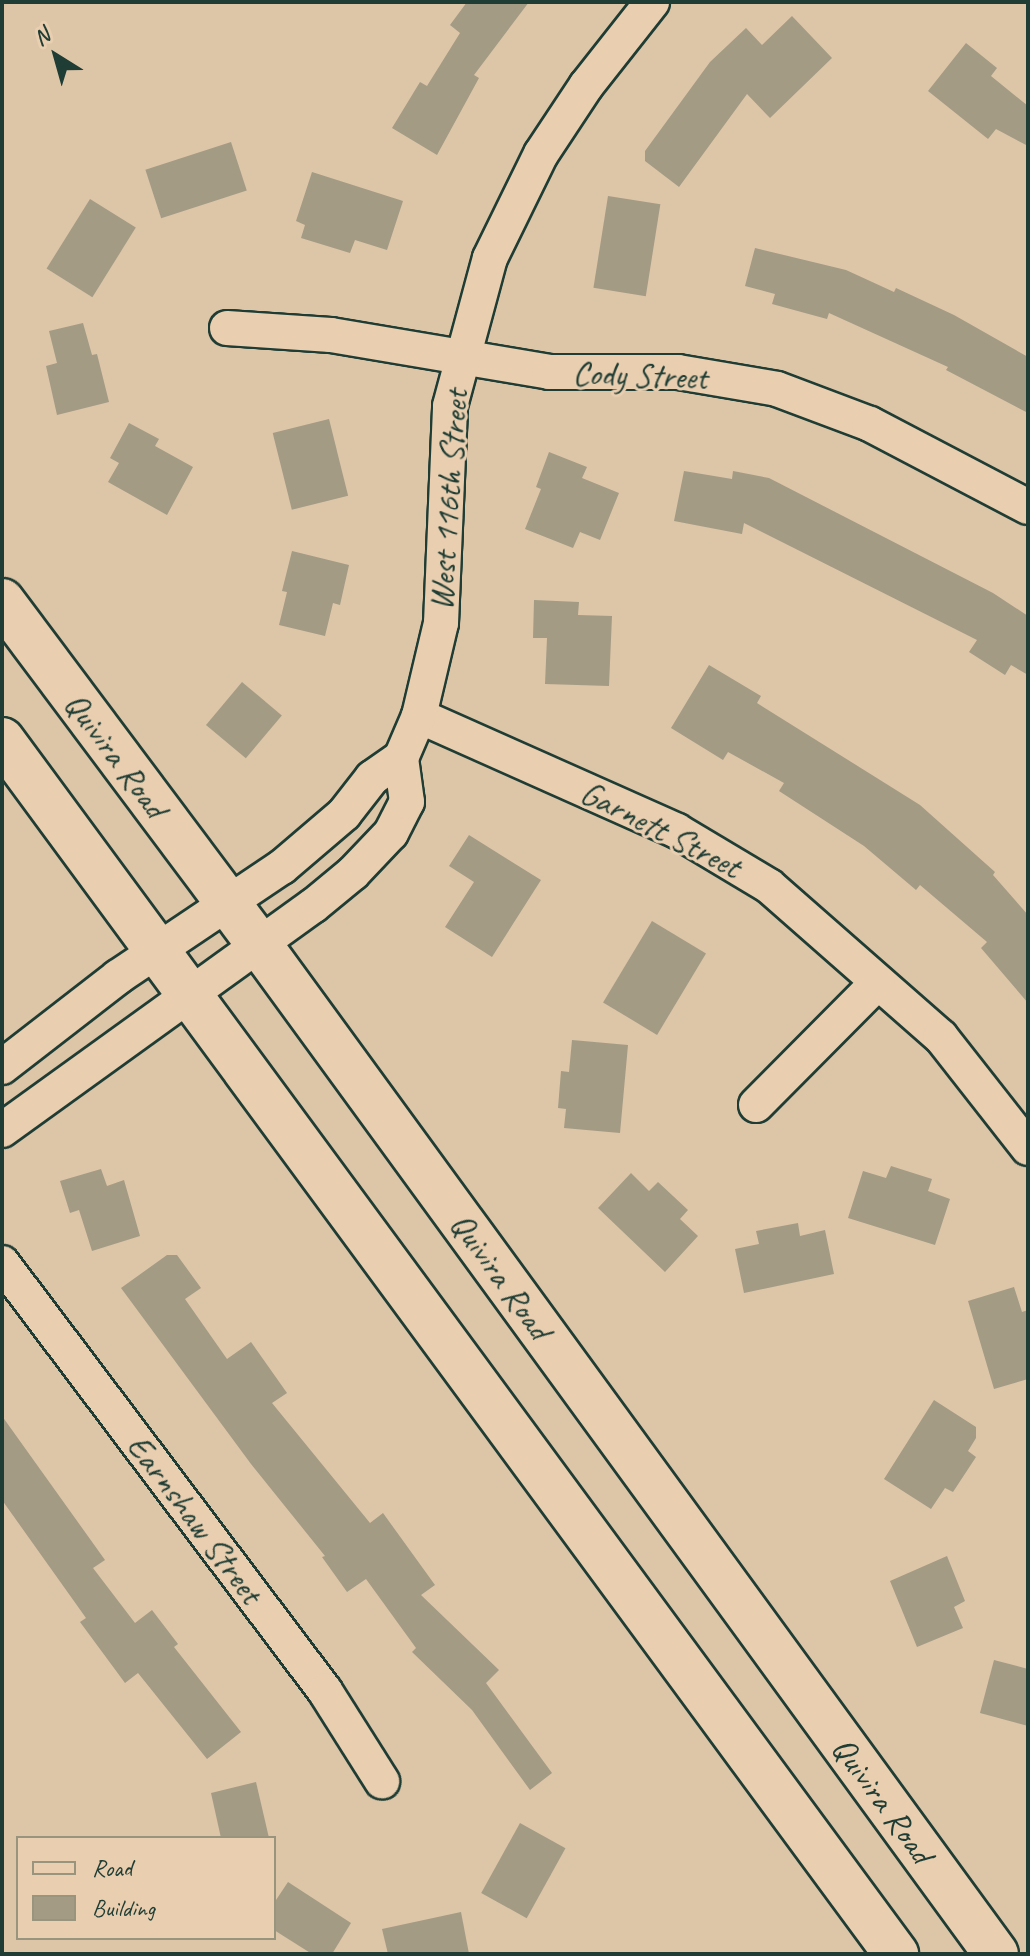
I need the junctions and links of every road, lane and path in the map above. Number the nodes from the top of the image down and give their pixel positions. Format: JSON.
{"nodes":[{"id":1,"x":652,"y":2,"type":"edge"},
{"id":2,"x":227,"y":328,"type":"dead end"},
{"id":3,"x":460,"y":358,"type":"junction"},
{"id":4,"x":1028,"y":507,"type":"edge"},
{"id":5,"x":2,"y":601,"type":"edge"},
{"id":6,"x":419,"y":716,"type":"junction"},
{"id":7,"x":2,"y":740,"type":"edge"},
{"id":8,"x":401,"y":758,"type":"junction"},
{"id":9,"x":228,"y":904,"type":"junction"},
{"id":10,"x":259,"y":944,"type":"junction"},
{"id":11,"x":158,"y":951,"type":"junction"},
{"id":12,"x":878,"y":982,"type":"junction"},
{"id":13,"x":189,"y":993,"type":"junction"},
{"id":14,"x":2,"y":1067,"type":"edge"},
{"id":15,"x":756,"y":1105,"type":"dead end"},
{"id":16,"x":2,"y":1130,"type":"edge"},
{"id":17,"x":1028,"y":1148,"type":"edge"},
{"id":18,"x":2,"y":1263,"type":"edge"},
{"id":19,"x":382,"y":1781,"type":"dead end"},
{"id":20,"x":896,"y":1954,"type":"edge"},
{"id":21,"x":996,"y":1954,"type":"edge"}],
"edges":[{"from":1,"to":3,"type":"street","name":"West 116th Street"},
{"from":2,"to":3,"type":"street","name":"Cody Street"},
{"from":3,"to":4,"type":"street","name":"Cody Street"},
{"from":3,"to":6,"type":"street","name":"West 116th Street"},
{"from":5,"to":9,"type":"main road","name":"Quivira Road"},
{"from":6,"to":8,"type":"street","name":"West 116th Street"},
{"from":6,"to":12,"type":"street","name":"Garnett Street"},
{"from":7,"to":11,"type":"main road"},
{"from":8,"to":9,"type":"street"},
{"from":8,"to":10,"type":"street"},
{"from":9,"to":10,"type":"main road","name":"Quivira Road"},
{"from":9,"to":11,"type":"street"},
{"from":10,"to":13,"type":"street"},
{"from":10,"to":21,"type":"main road","name":"Quivira Road"},
{"from":11,"to":13,"type":"main road"},
{"from":11,"to":14,"type":"street"},
{"from":12,"to":15,"type":"street"},
{"from":12,"to":17,"type":"street","name":"Garnett Street"},
{"from":13,"to":16,"type":"street"},
{"from":13,"to":20,"type":"main road"},
{"from":18,"to":19,"type":"street","name":"Earnshaw Street"}]}
